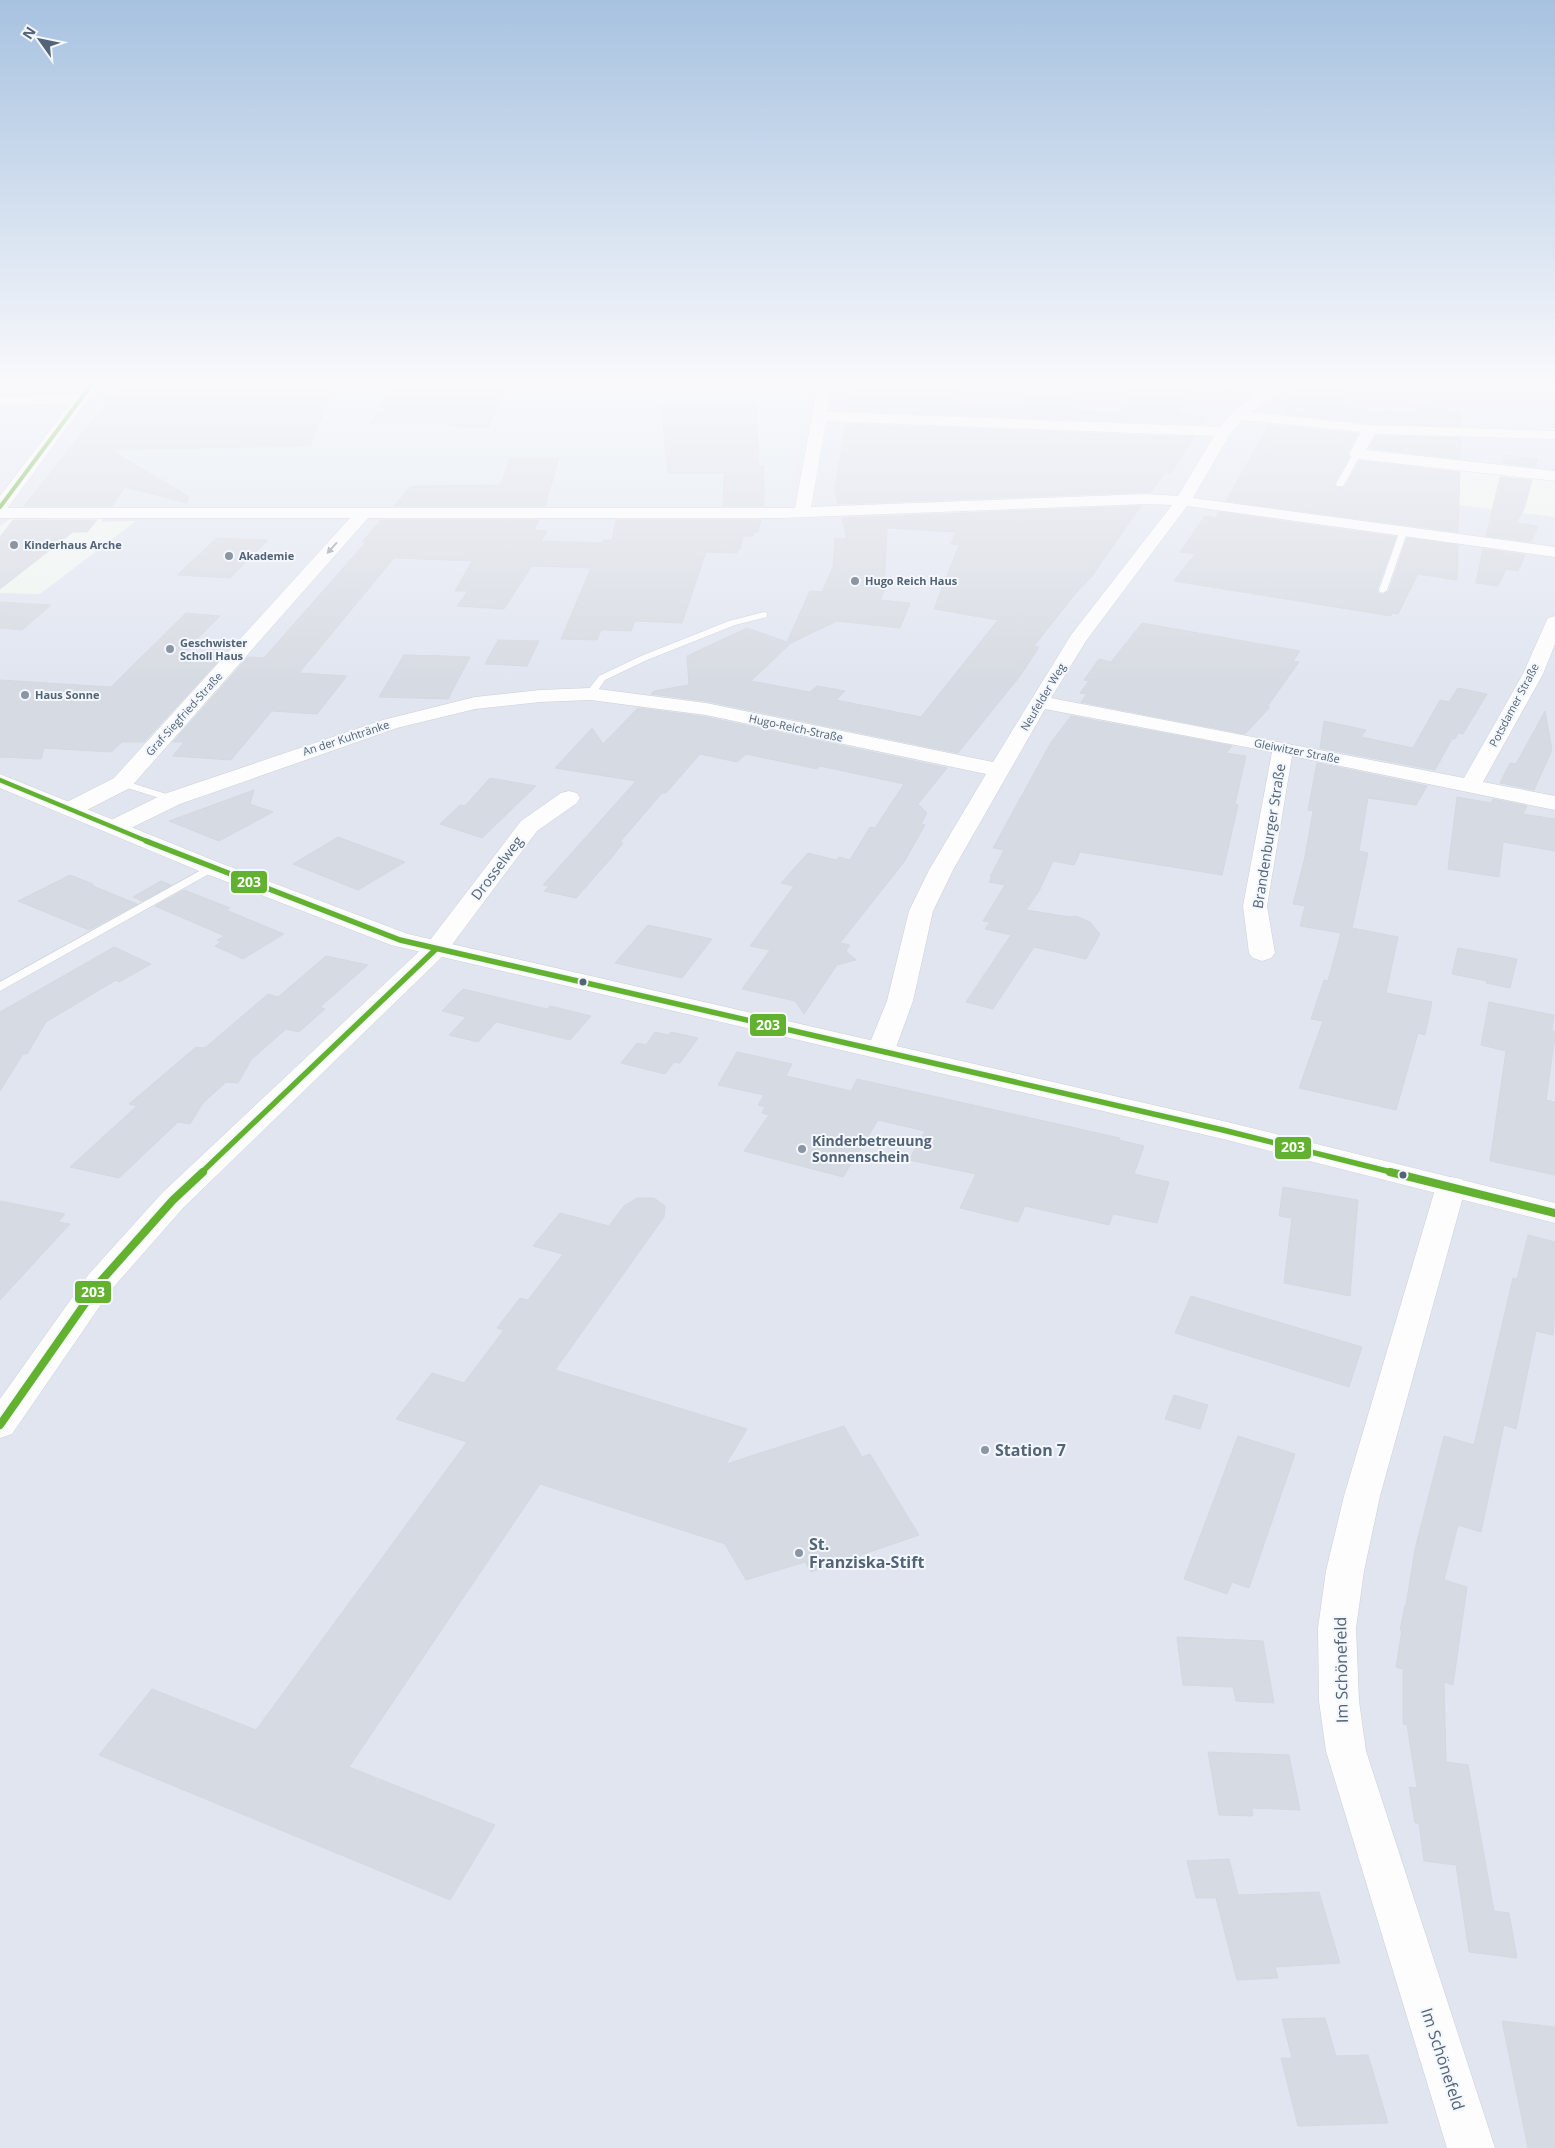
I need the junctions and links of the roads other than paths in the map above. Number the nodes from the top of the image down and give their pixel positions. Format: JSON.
{"nodes":[{"id":1,"x":17,"y":484,"type":"edge"},
{"id":2,"x":807,"y":484,"type":"edge"},
{"id":3,"x":1193,"y":484,"type":"edge"},
{"id":4,"x":1183,"y":501,"type":"junction"},
{"id":5,"x":0,"y":507,"type":"edge"},
{"id":6,"x":364,"y":512,"type":"junction"},
{"id":7,"x":802,"y":512,"type":"junction"},
{"id":8,"x":0,"y":513,"type":"edge"},
{"id":9,"x":1404,"y":530,"type":"junction"},
{"id":10,"x":1555,"y":552,"type":"edge"},
{"id":11,"x":1383,"y":590,"type":"dead end"},
{"id":12,"x":764,"y":615,"type":"dead end"},
{"id":13,"x":1555,"y":622,"type":"edge"},
{"id":14,"x":590,"y":694,"type":"junction"},
{"id":15,"x":1039,"y":702,"type":"junction"},
{"id":16,"x":1284,"y":748,"type":"junction"},
{"id":17,"x":1000,"y":770,"type":"junction"},
{"id":18,"x":0,"y":780,"type":"edge"},
{"id":19,"x":122,"y":783,"type":"junction"},
{"id":20,"x":1470,"y":786,"type":"junction"},
{"id":21,"x":172,"y":798,"type":"junction"},
{"id":22,"x":569,"y":798,"type":"dead end"},
{"id":23,"x":1555,"y":803,"type":"edge"},
{"id":24,"x":71,"y":809,"type":"junction"},
{"id":25,"x":115,"y":827,"type":"junction"},
{"id":26,"x":212,"y":868,"type":"junction"},
{"id":27,"x":436,"y":949,"type":"junction"},
{"id":28,"x":1262,"y":953,"type":"dead end"},
{"id":29,"x":0,"y":987,"type":"edge"},
{"id":30,"x":881,"y":1050,"type":"junction"},
{"id":31,"x":1451,"y":1186,"type":"junction"},
{"id":32,"x":1555,"y":1214,"type":"edge"},
{"id":33,"x":0,"y":1425,"type":"edge"},
{"id":34,"x":1471,"y":2148,"type":"edge"}],
"edges":[{"from":1,"to":5,"type":"street"},
{"from":2,"to":7,"type":"street"},
{"from":3,"to":4,"type":"street","name":"Neufelder Weg"},
{"from":4,"to":7,"type":"street"},
{"from":4,"to":9,"type":"street"},
{"from":4,"to":15,"type":"street","name":"Neufelder Weg"},
{"from":6,"to":7,"type":"street"},
{"from":6,"to":8,"type":"street"},
{"from":6,"to":19,"type":"street","name":"Graf-Siegfried-Straße","one_way":true},
{"from":9,"to":10,"type":"street"},
{"from":9,"to":11,"type":"lane"},
{"from":12,"to":14,"type":"lane"},
{"from":13,"to":20,"type":"street","name":"Potsdamer Straße"},
{"from":14,"to":17,"type":"street","name":"Hugo-Reich-Straße"},
{"from":14,"to":21,"type":"street","name":"An der Kuhtränke"},
{"from":15,"to":16,"type":"street","name":"Gleiwitzer Straße"},
{"from":15,"to":17,"type":"street","name":"Neufelder Weg"},
{"from":16,"to":20,"type":"street","name":"Gleiwitzer Straße"},
{"from":16,"to":28,"type":"street","name":"Brandenburger Straße"},
{"from":17,"to":30,"type":"street","name":"Neufelder Weg"},
{"from":18,"to":24,"type":"street"},
{"from":19,"to":21,"type":"lane"},
{"from":19,"to":24,"type":"street","name":"Graf-Siegfried-Straße"},
{"from":20,"to":23,"type":"street","name":"Gleiwitzer Straße"},
{"from":21,"to":25,"type":"street","name":"An der Kuhtränke"},
{"from":22,"to":27,"type":"street","name":"Drosselweg"},
{"from":24,"to":25,"type":"street"},
{"from":25,"to":26,"type":"street"},
{"from":26,"to":27,"type":"street"},
{"from":26,"to":29,"type":"lane"},
{"from":27,"to":30,"type":"street"},
{"from":27,"to":33,"type":"street","name":"Drosselweg"},
{"from":30,"to":31,"type":"street"},
{"from":31,"to":32,"type":"street"},
{"from":31,"to":34,"type":"street","name":"Im Schönefeld"}]}
